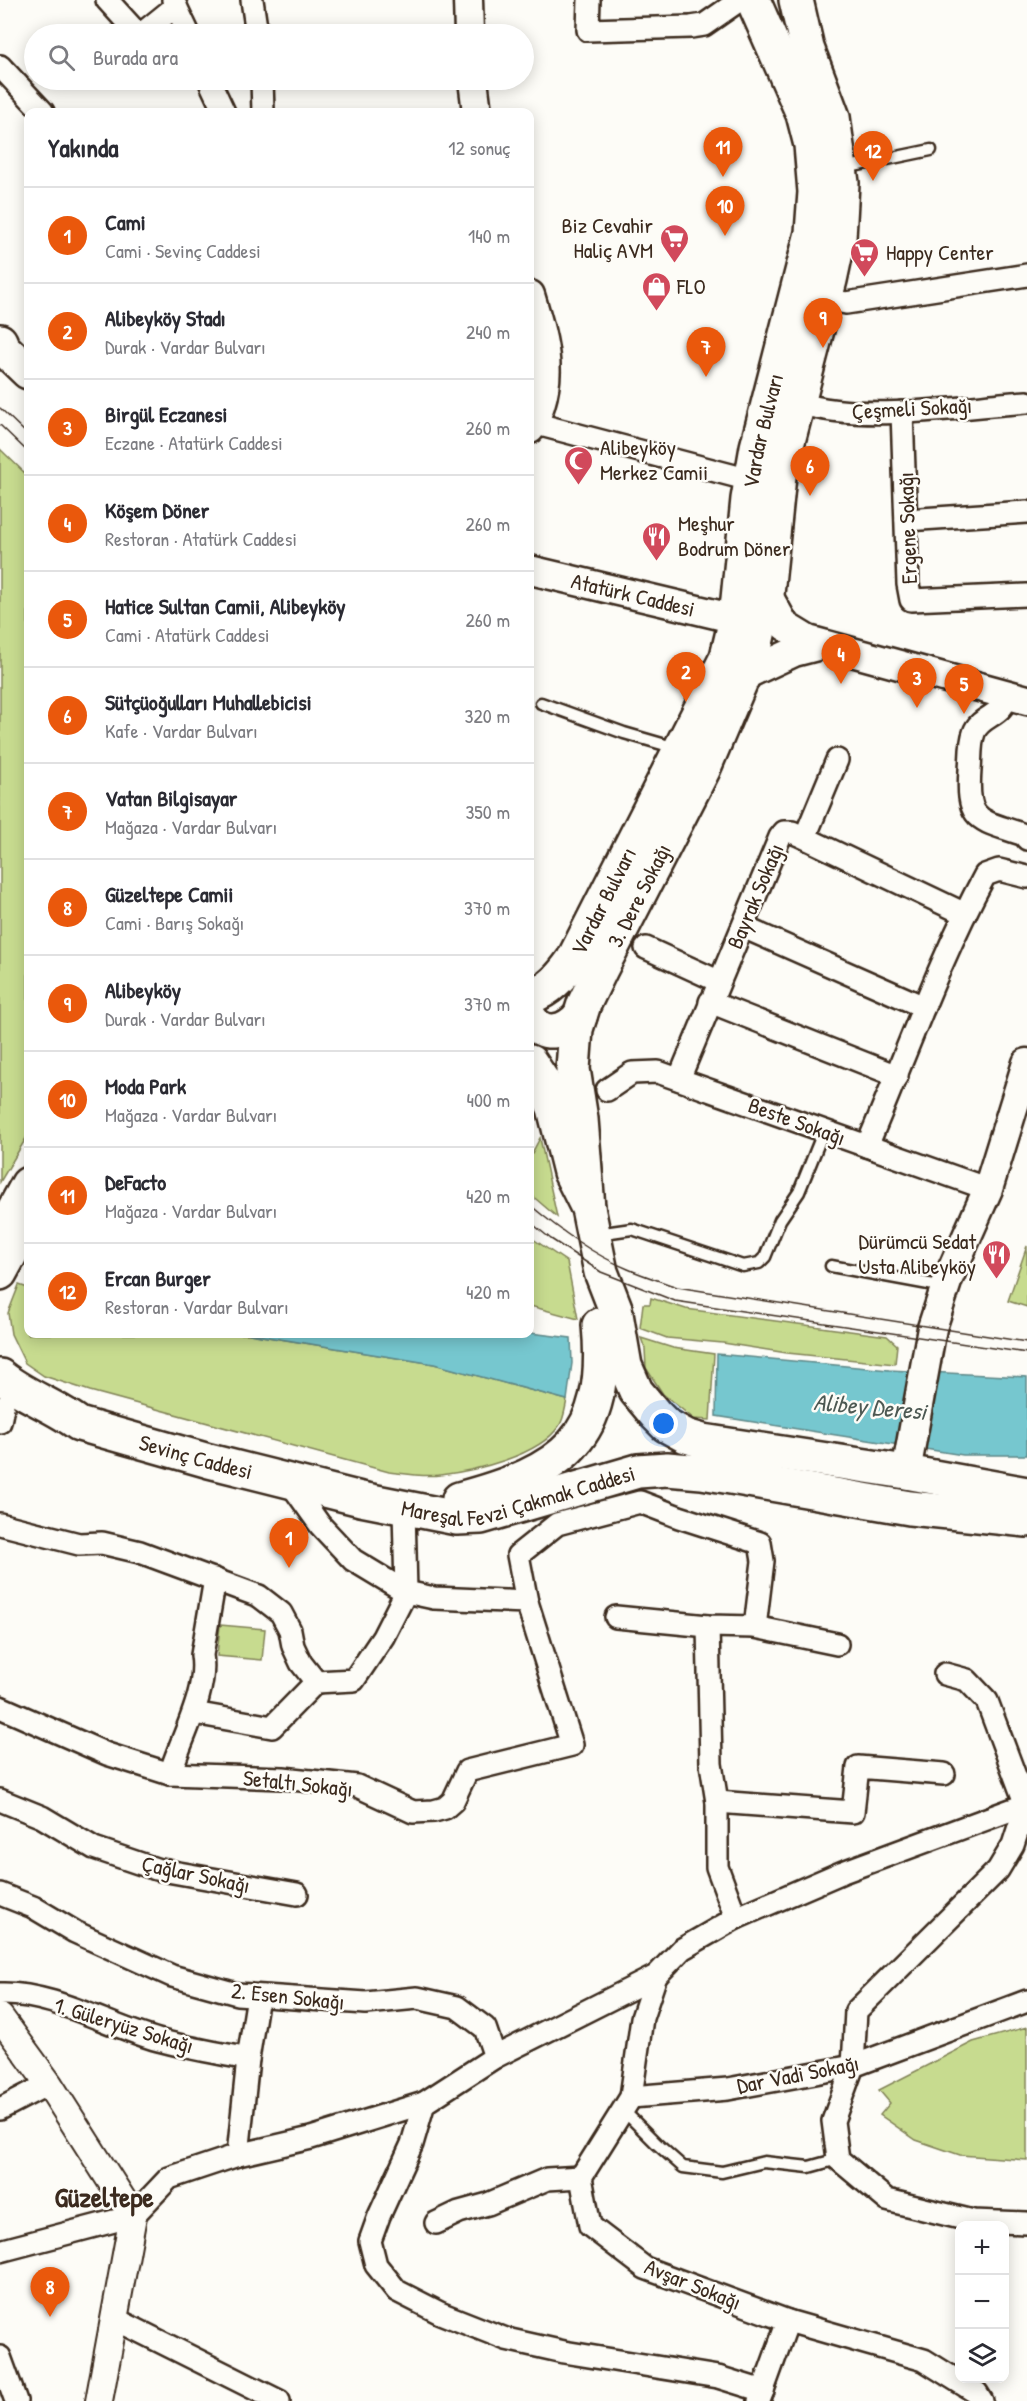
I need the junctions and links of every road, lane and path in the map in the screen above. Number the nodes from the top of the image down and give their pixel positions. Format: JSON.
{"nodes":[{"id":1,"x":107,"y":0,"type":"edge"},
{"id":2,"x":252,"y":0,"type":"edge"},
{"id":3,"x":468,"y":0,"type":"edge"},
{"id":4,"x":590,"y":0,"type":"edge"},
{"id":5,"x":740,"y":0,"type":"edge"},
{"id":6,"x":753,"y":0,"type":"edge"},
{"id":7,"x":796,"y":0,"type":"edge"},
{"id":8,"x":175,"y":3,"type":"edge"},
{"id":9,"x":129,"y":24,"type":"edge"},
{"id":10,"x":152,"y":24,"type":"edge"},
{"id":11,"x":184,"y":24,"type":"edge"},
{"id":12,"x":256,"y":24,"type":"edge"},
{"id":13,"x":469,"y":24,"type":"edge"},
{"id":14,"x":0,"y":66,"type":"edge"},
{"id":15,"x":214,"y":90,"type":"edge"},
{"id":16,"x":262,"y":90,"type":"edge"},
{"id":17,"x":474,"y":90,"type":"edge"},
{"id":18,"x":39,"y":108,"type":"edge"},
{"id":19,"x":223,"y":108,"type":"edge"},
{"id":20,"x":263,"y":108,"type":"edge"},
{"id":21,"x":476,"y":108,"type":"edge"},
{"id":22,"x":931,"y":150,"type":"dead end"},
{"id":23,"x":841,"y":168,"type":"junction"},
{"id":24,"x":1027,"y":275,"type":"edge"},
{"id":25,"x":825,"y":299,"type":"junction"},
{"id":26,"x":534,"y":308,"type":"edge"},
{"id":27,"x":1,"y":345,"type":"edge"},
{"id":28,"x":24,"y":368,"type":"edge"},
{"id":29,"x":1027,"y":402,"type":"edge"},
{"id":30,"x":798,"y":403,"type":"junction"},
{"id":31,"x":902,"y":411,"type":"junction"},
{"id":32,"x":534,"y":416,"type":"edge"},
{"id":33,"x":534,"y":427,"type":"edge"},
{"id":34,"x":750,"y":480,"type":"junction"},
{"id":35,"x":1027,"y":512,"type":"edge"},
{"id":36,"x":906,"y":520,"type":"junction"},
{"id":37,"x":534,"y":571,"type":"edge"},
{"id":38,"x":768,"y":580,"type":"junction"},
{"id":39,"x":1027,"y":596,"type":"edge"},
{"id":40,"x":736,"y":619,"type":"junction"},
{"id":41,"x":821,"y":645,"type":"junction"},
{"id":42,"x":745,"y":675,"type":"junction"},
{"id":43,"x":710,"y":695,"type":"junction"},
{"id":44,"x":1018,"y":698,"type":"edge"},
{"id":45,"x":541,"y":703,"type":"dead end"},
{"id":46,"x":682,"y":750,"type":"junction"},
{"id":47,"x":837,"y":760,"type":"dead end"},
{"id":48,"x":805,"y":837,"type":"junction"},
{"id":49,"x":1027,"y":839,"type":"edge"},
{"id":50,"x":1027,"y":877,"type":"edge"},
{"id":51,"x":965,"y":914,"type":"junction"},
{"id":52,"x":743,"y":927,"type":"junction"},
{"id":53,"x":646,"y":948,"type":"dead end"},
{"id":54,"x":718,"y":981,"type":"junction"},
{"id":55,"x":534,"y":995,"type":"edge"},
{"id":56,"x":710,"y":1002,"type":"junction"},
{"id":57,"x":924,"y":1007,"type":"junction"},
{"id":58,"x":580,"y":1016,"type":"junction"},
{"id":59,"x":534,"y":1022,"type":"edge"},
{"id":60,"x":1027,"y":1063,"type":"edge"},
{"id":61,"x":534,"y":1068,"type":"edge"},
{"id":62,"x":897,"y":1076,"type":"junction"},
{"id":63,"x":679,"y":1079,"type":"junction"},
{"id":64,"x":607,"y":1090,"type":"dead end"},
{"id":65,"x":824,"y":1130,"type":"junction"},
{"id":66,"x":867,"y":1146,"type":"junction"},
{"id":67,"x":988,"y":1189,"type":"junction"},
{"id":68,"x":24,"y":1192,"type":"edge"},
{"id":69,"x":591,"y":1222,"type":"junction"},
{"id":70,"x":24,"y":1229,"type":"edge"},
{"id":71,"x":0,"y":1235,"type":"edge"},
{"id":72,"x":831,"y":1266,"type":"dead end"},
{"id":73,"x":601,"y":1272,"type":"junction"},
{"id":74,"x":0,"y":1273,"type":"edge"},
{"id":75,"x":946,"y":1287,"type":"junction"},
{"id":76,"x":1,"y":1403,"type":"edge"},
{"id":77,"x":907,"y":1464,"type":"junction"},
{"id":78,"x":288,"y":1480,"type":"junction"},
{"id":79,"x":823,"y":1493,"type":"junction"},
{"id":80,"x":1027,"y":1494,"type":"edge"},
{"id":81,"x":404,"y":1509,"type":"junction"},
{"id":82,"x":1027,"y":1520,"type":"edge"},
{"id":83,"x":0,"y":1524,"type":"edge"},
{"id":84,"x":215,"y":1580,"type":"junction"},
{"id":85,"x":406,"y":1592,"type":"junction"},
{"id":86,"x":527,"y":1602,"type":"junction"},
{"id":87,"x":616,"y":1617,"type":"dead end"},
{"id":88,"x":708,"y":1626,"type":"junction"},
{"id":89,"x":755,"y":1627,"type":"junction"},
{"id":90,"x":837,"y":1644,"type":"dead end"},
{"id":91,"x":945,"y":1674,"type":"dead end"},
{"id":92,"x":316,"y":1682,"type":"junction"},
{"id":93,"x":0,"y":1707,"type":"edge"},
{"id":94,"x":194,"y":1713,"type":"junction"},
{"id":95,"x":170,"y":1774,"type":"junction"},
{"id":96,"x":944,"y":1774,"type":"dead end"},
{"id":97,"x":0,"y":1800,"type":"edge"},
{"id":98,"x":717,"y":1802,"type":"junction"},
{"id":99,"x":1027,"y":1805,"type":"edge"},
{"id":100,"x":0,"y":1894,"type":"edge"},
{"id":101,"x":297,"y":1894,"type":"dead end"},
{"id":102,"x":736,"y":1918,"type":"junction"},
{"id":103,"x":656,"y":1976,"type":"junction"},
{"id":104,"x":0,"y":1994,"type":"edge"},
{"id":105,"x":258,"y":1996,"type":"junction"},
{"id":106,"x":1027,"y":2001,"type":"edge"},
{"id":107,"x":0,"y":2017,"type":"edge"},
{"id":108,"x":495,"y":2057,"type":"junction"},
{"id":109,"x":248,"y":2059,"type":"junction"},
{"id":110,"x":853,"y":2067,"type":"junction"},
{"id":111,"x":48,"y":2084,"type":"junction"},
{"id":112,"x":423,"y":2103,"type":"junction"},
{"id":113,"x":627,"y":2104,"type":"junction"},
{"id":114,"x":0,"y":2109,"type":"edge"},
{"id":115,"x":238,"y":2155,"type":"junction"},
{"id":116,"x":838,"y":2159,"type":"junction"},
{"id":117,"x":581,"y":2177,"type":"junction"},
{"id":118,"x":133,"y":2216,"type":"junction"},
{"id":119,"x":436,"y":2223,"type":"dead end"},
{"id":120,"x":1027,"y":2223,"type":"edge"},
{"id":121,"x":0,"y":2251,"type":"edge"},
{"id":122,"x":115,"y":2319,"type":"junction"},
{"id":123,"x":788,"y":2321,"type":"junction"},
{"id":124,"x":0,"y":2357,"type":"edge"},
{"id":125,"x":761,"y":2396,"type":"edge"},
{"id":126,"x":16,"y":2401,"type":"edge"},
{"id":127,"x":99,"y":2401,"type":"edge"},
{"id":128,"x":279,"y":2401,"type":"edge"},
{"id":129,"x":982,"y":2401,"type":"edge"}],
"edges":[{"from":1,"to":9,"type":"street"},
{"from":2,"to":12,"type":"street"},
{"from":3,"to":13,"type":"main road"},
{"from":4,"to":5,"type":"street"},
{"from":6,"to":34,"type":"main road","name":"Vardar Bulvarı"},
{"from":7,"to":23,"type":"main road","name":"Vardar Bulvarı"},
{"from":8,"to":10,"type":"street"},
{"from":8,"to":11,"type":"street"},
{"from":14,"to":18,"type":"street"},
{"from":15,"to":19,"type":"street"},
{"from":16,"to":20,"type":"street"},
{"from":17,"to":21,"type":"main road"},
{"from":22,"to":23,"type":"lane"},
{"from":23,"to":25,"type":"main road","name":"Vardar Bulvarı"},
{"from":24,"to":25,"type":"street"},
{"from":25,"to":30,"type":"main road","name":"Vardar Bulvarı"},
{"from":26,"to":32,"type":"main road"},
{"from":27,"to":28,"type":"main road"},
{"from":29,"to":31,"type":"street","name":"Çeşmeli Sokağı"},
{"from":30,"to":31,"type":"street","name":"Çeşmeli Sokağı"},
{"from":30,"to":38,"type":"main road","name":"Vardar Bulvarı"},
{"from":31,"to":36,"type":"street","name":"Ergene Sokağı"},
{"from":33,"to":34,"type":"street"},
{"from":34,"to":40,"type":"main road","name":"Vardar Bulvarı"},
{"from":35,"to":36,"type":"street"},
{"from":36,"to":39,"type":"street","name":"Ergene Sokağı"},
{"from":37,"to":40,"type":"main road","name":"Atatürk Caddesi"},
{"from":38,"to":40,"type":"main road"},
{"from":38,"to":41,"type":"main road"},
{"from":38,"to":42,"type":"main road","name":"3. Dere Sokağı"},
{"from":40,"to":43,"type":"main road","name":"Vardar Bulvarı"},
{"from":41,"to":42,"type":"main road"},
{"from":41,"to":44,"type":"main road"},
{"from":42,"to":43,"type":"main road"},
{"from":42,"to":58,"type":"main road","name":"3. Dere Sokağı"},
{"from":43,"to":46,"type":"main road","name":"Vardar Bulvarı"},
{"from":44,"to":49,"type":"street"},
{"from":45,"to":46,"type":"lane"},
{"from":46,"to":55,"type":"main road","name":"Vardar Bulvarı"},
{"from":47,"to":48,"type":"street"},
{"from":48,"to":51,"type":"street","name":"Bayrak Sokağı"},
{"from":48,"to":52,"type":"street","name":"Bayrak Sokağı"},
{"from":50,"to":51,"type":"street"},
{"from":51,"to":57,"type":"street"},
{"from":52,"to":54,"type":"street","name":"Bayrak Sokağı"},
{"from":52,"to":57,"type":"street"},
{"from":53,"to":54,"type":"street"},
{"from":54,"to":56,"type":"street","name":"Bayrak Sokağı"},
{"from":56,"to":62,"type":"street"},
{"from":56,"to":63,"type":"street","name":"Bayrak Sokağı"},
{"from":57,"to":62,"type":"street"},
{"from":58,"to":59,"type":"main road"},
{"from":58,"to":69,"type":"main road","name":"3. Dere Sokağı"},
{"from":60,"to":67,"type":"main road"},
{"from":61,"to":69,"type":"main road"},
{"from":62,"to":66,"type":"street"},
{"from":63,"to":64,"type":"street","name":"Beste Sokağı"},
{"from":63,"to":65,"type":"street","name":"Beste Sokağı"},
{"from":65,"to":66,"type":"street","name":"Beste Sokağı"},
{"from":65,"to":69,"type":"lane"},
{"from":66,"to":67,"type":"street","name":"Beste Sokağı"},
{"from":67,"to":75,"type":"main road"},
{"from":68,"to":71,"type":"main road"},
{"from":69,"to":73,"type":"main road"},
{"from":70,"to":74,"type":"main road"},
{"from":72,"to":75,"type":"lane"},
{"from":73,"to":77,"type":"main road"},
{"from":73,"to":81,"type":"main road","name":"Mareşal Fevzi Çakmak Caddesi"},
{"from":75,"to":77,"type":"main road"},
{"from":76,"to":78,"type":"main road","name":"Sevinç Caddesi"},
{"from":77,"to":79,"type":"main road"},
{"from":77,"to":80,"type":"main road"},
{"from":78,"to":81,"type":"main road","name":"Sevinç Caddesi"},
{"from":78,"to":85,"type":"street"},
{"from":79,"to":81,"type":"main road","name":"Mareşal Fevzi Çakmak Caddesi"},
{"from":79,"to":82,"type":"main road","name":"Mareşal Fevzi Çakmak Caddesi"},
{"from":81,"to":85,"type":"street"},
{"from":83,"to":84,"type":"street"},
{"from":84,"to":92,"type":"street"},
{"from":84,"to":94,"type":"street"},
{"from":85,"to":86,"type":"street"},
{"from":85,"to":92,"type":"street"},
{"from":86,"to":89,"type":"street"},
{"from":86,"to":95,"type":"street","name":"Setaltı Sokağı"},
{"from":87,"to":88,"type":"street"},
{"from":88,"to":89,"type":"street"},
{"from":88,"to":98,"type":"street"},
{"from":89,"to":90,"type":"street"},
{"from":91,"to":99,"type":"street"},
{"from":92,"to":94,"type":"street"},
{"from":93,"to":95,"type":"street","name":"Setaltı Sokağı"},
{"from":94,"to":95,"type":"street"},
{"from":96,"to":98,"type":"street"},
{"from":97,"to":101,"type":"street","name":"Çağlar Sokağı"},
{"from":98,"to":102,"type":"street"},
{"from":99,"to":102,"type":"street"},
{"from":99,"to":110,"type":"street"},
{"from":100,"to":105,"type":"street","name":"2. Esen Sokağı"},
{"from":102,"to":103,"type":"street"},
{"from":103,"to":108,"type":"street"},
{"from":103,"to":113,"type":"street"},
{"from":104,"to":109,"type":"street","name":"1. Güleryüz Sokağı"},
{"from":105,"to":108,"type":"street","name":"2. Esen Sokağı"},
{"from":105,"to":109,"type":"street"},
{"from":106,"to":110,"type":"street","name":"Dar Vadi Sokağı"},
{"from":107,"to":111,"type":"street"},
{"from":108,"to":112,"type":"street"},
{"from":109,"to":115,"type":"street"},
{"from":110,"to":113,"type":"street","name":"Dar Vadi Sokağı"},
{"from":110,"to":116,"type":"street"},
{"from":111,"to":114,"type":"street"},
{"from":111,"to":118,"type":"street"},
{"from":112,"to":115,"type":"street"},
{"from":112,"to":125,"type":"street"},
{"from":113,"to":116,"type":"lane"},
{"from":113,"to":117,"type":"street"},
{"from":115,"to":118,"type":"street"},
{"from":116,"to":120,"type":"street"},
{"from":117,"to":119,"type":"street"},
{"from":117,"to":123,"type":"street","name":"Avşar Sokağı"},
{"from":118,"to":121,"type":"street"},
{"from":118,"to":122,"type":"street"},
{"from":122,"to":127,"type":"street"},
{"from":122,"to":128,"type":"street"},
{"from":123,"to":125,"type":"street"},
{"from":123,"to":129,"type":"street","name":"Avşar Sokağı"},
{"from":124,"to":126,"type":"street"}]}
